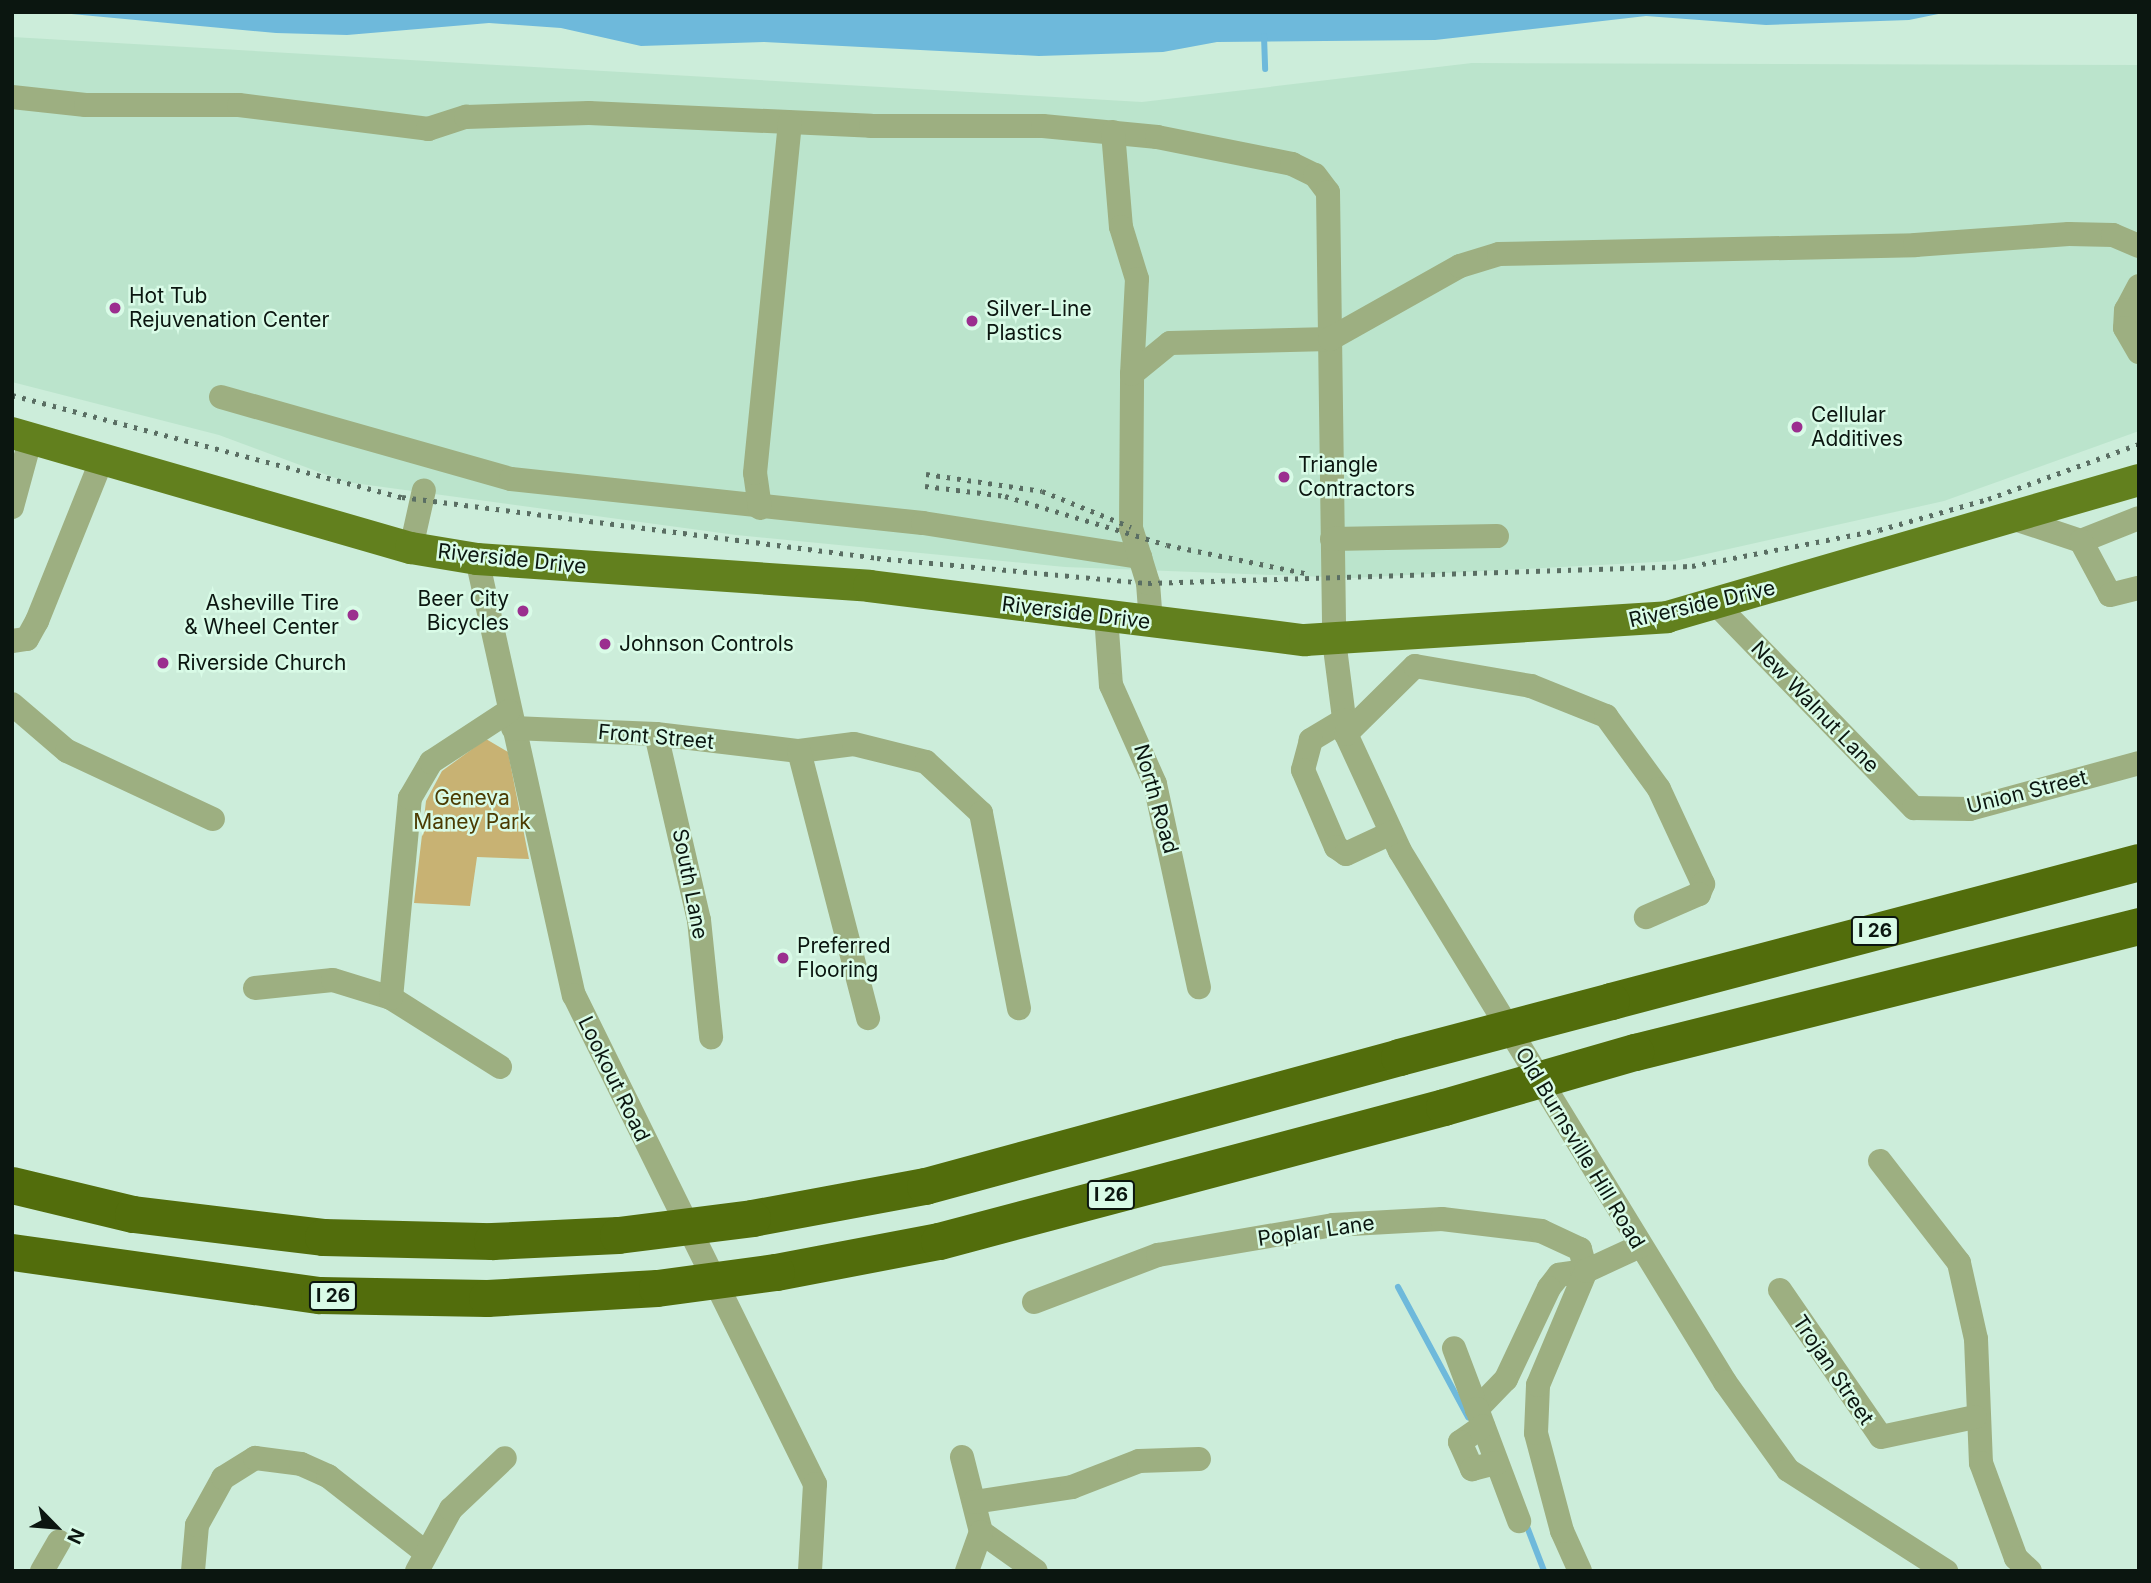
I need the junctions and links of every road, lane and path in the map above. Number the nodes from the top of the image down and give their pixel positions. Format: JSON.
{"nodes":[{"id":1,"x":12,"y":97,"type":"edge"},
{"id":2,"x":790,"y":123,"type":"junction"},
{"id":3,"x":1113,"y":132,"type":"junction"},
{"id":4,"x":2139,"y":246,"type":"edge"},
{"id":5,"x":2139,"y":285,"type":"edge"},
{"id":6,"x":1330,"y":340,"type":"junction"},
{"id":7,"x":2139,"y":352,"type":"edge"},
{"id":8,"x":1132,"y":374,"type":"junction"},
{"id":9,"x":221,"y":397,"type":"dead end"},
{"id":10,"x":22,"y":435,"type":"edge"},
{"id":11,"x":103,"y":457,"type":"junction"},
{"id":12,"x":2139,"y":480,"type":"edge"},
{"id":13,"x":424,"y":490,"type":"dead end"},
{"id":14,"x":12,"y":507,"type":"edge"},
{"id":15,"x":760,"y":508,"type":"junction"},
{"id":16,"x":2012,"y":518,"type":"junction"},
{"id":17,"x":2139,"y":518,"type":"edge"},
{"id":18,"x":1497,"y":536,"type":"dead end"},
{"id":19,"x":1332,"y":539,"type":"junction"},
{"id":20,"x":2081,"y":541,"type":"junction"},
{"id":21,"x":411,"y":548,"type":"junction"},
{"id":22,"x":1140,"y":557,"type":"junction"},
{"id":23,"x":477,"y":559,"type":"junction"},
{"id":24,"x":2139,"y":588,"type":"edge"},
{"id":25,"x":1717,"y":605,"type":"junction"},
{"id":26,"x":1106,"y":616,"type":"junction"},
{"id":27,"x":1151,"y":622,"type":"junction"},
{"id":28,"x":1334,"y":640,"type":"junction"},
{"id":29,"x":12,"y":641,"type":"edge"},
{"id":30,"x":12,"y":704,"type":"edge"},
{"id":31,"x":511,"y":719,"type":"junction"},
{"id":32,"x":1345,"y":727,"type":"junction"},
{"id":33,"x":656,"y":734,"type":"junction"},
{"id":34,"x":799,"y":751,"type":"junction"},
{"id":35,"x":2139,"y":763,"type":"edge"},
{"id":36,"x":1914,"y":808,"type":"joint"},
{"id":37,"x":213,"y":819,"type":"dead end"},
{"id":38,"x":1391,"y":833,"type":"junction"},
{"id":39,"x":2139,"y":862,"type":"edge"},
{"id":40,"x":1646,"y":917,"type":"dead end"},
{"id":41,"x":2139,"y":926,"type":"edge"},
{"id":42,"x":1199,"y":987,"type":"dead end"},
{"id":43,"x":255,"y":989,"type":"dead end"},
{"id":44,"x":391,"y":998,"type":"junction"},
{"id":45,"x":1019,"y":1008,"type":"dead end"},
{"id":46,"x":867,"y":1018,"type":"dead end"},
{"id":47,"x":711,"y":1037,"type":"dead end"},
{"id":48,"x":500,"y":1067,"type":"dead end"},
{"id":49,"x":1880,"y":1161,"type":"dead end"},
{"id":50,"x":12,"y":1185,"type":"edge"},
{"id":51,"x":1640,"y":1246,"type":"junction"},
{"id":52,"x":12,"y":1252,"type":"edge"},
{"id":53,"x":1586,"y":1271,"type":"junction"},
{"id":54,"x":1780,"y":1290,"type":"dead end"},
{"id":55,"x":1034,"y":1302,"type":"dead end"},
{"id":56,"x":1454,"y":1348,"type":"dead end"},
{"id":57,"x":1480,"y":1417,"type":"junction"},
{"id":58,"x":1975,"y":1418,"type":"junction"},
{"id":59,"x":962,"y":1457,"type":"dead end"},
{"id":60,"x":505,"y":1458,"type":"dead end"},
{"id":61,"x":1199,"y":1459,"type":"dead end"},
{"id":62,"x":974,"y":1502,"type":"junction"},
{"id":63,"x":1519,"y":1521,"type":"dead end"},
{"id":64,"x":981,"y":1532,"type":"junction"},
{"id":65,"x":59,"y":1541,"type":"dead end"},
{"id":66,"x":421,"y":1561,"type":"edge"},
{"id":67,"x":42,"y":1571,"type":"edge"},
{"id":68,"x":193,"y":1571,"type":"edge"},
{"id":69,"x":810,"y":1571,"type":"edge"},
{"id":70,"x":967,"y":1571,"type":"edge"},
{"id":71,"x":1035,"y":1571,"type":"edge"},
{"id":72,"x":1580,"y":1571,"type":"edge"},
{"id":73,"x":1946,"y":1571,"type":"edge"},
{"id":74,"x":2030,"y":1571,"type":"edge"}],
"edges":[{"from":1,"to":2,"type":"street","name":"Old Burnsville Hill Road"},
{"from":2,"to":3,"type":"street","name":"Old Burnsville Hill Road"},
{"from":2,"to":15,"type":"street"},
{"from":3,"to":6,"type":"street","name":"Old Burnsville Hill Road"},
{"from":3,"to":8,"type":"street"},
{"from":4,"to":6,"type":"street"},
{"from":5,"to":7,"type":"street"},
{"from":6,"to":8,"type":"street"},
{"from":6,"to":19,"type":"street","name":"Old Burnsville Hill Road"},
{"from":8,"to":22,"type":"street"},
{"from":9,"to":15,"type":"street"},
{"from":10,"to":11,"type":"main road","name":"Riverside Drive"},
{"from":10,"to":14,"type":"street"},
{"from":11,"to":21,"type":"main road","name":"Riverside Drive"},
{"from":11,"to":29,"type":"street"},
{"from":12,"to":16,"type":"main road","name":"Riverside Drive"},
{"from":13,"to":21,"type":"street"},
{"from":15,"to":22,"type":"street"},
{"from":16,"to":20,"type":"street"},
{"from":16,"to":25,"type":"main road","name":"Riverside Drive"},
{"from":17,"to":20,"type":"street"},
{"from":18,"to":19,"type":"street"},
{"from":19,"to":28,"type":"street","name":"Old Burnsville Hill Road"},
{"from":20,"to":24,"type":"street"},
{"from":21,"to":23,"type":"main road","name":"Riverside Drive"},
{"from":22,"to":27,"type":"street"},
{"from":23,"to":26,"type":"main road","name":"Riverside Drive"},
{"from":23,"to":31,"type":"street","name":"Lookout Road"},
{"from":25,"to":28,"type":"main road","name":"Riverside Drive"},
{"from":25,"to":36,"type":"street","name":"New Walnut Lane"},
{"from":26,"to":27,"type":"main road","name":"Riverside Drive"},
{"from":26,"to":42,"type":"street","name":"North Road"},
{"from":27,"to":28,"type":"main road","name":"Riverside Drive"},
{"from":28,"to":32,"type":"street","name":"Old Burnsville Hill Road"},
{"from":30,"to":37,"type":"street"},
{"from":31,"to":33,"type":"street","name":"Front Street"},
{"from":31,"to":44,"type":"street"},
{"from":31,"to":69,"type":"street","name":"Lookout Road"},
{"from":32,"to":38,"type":"street","name":"Old Burnsville Hill Road"},
{"from":32,"to":38,"type":"street"},
{"from":32,"to":40,"type":"street"},
{"from":33,"to":34,"type":"street","name":"Front Street"},
{"from":33,"to":47,"type":"street","name":"South Lane"},
{"from":34,"to":45,"type":"street"},
{"from":34,"to":46,"type":"street"},
{"from":35,"to":36,"type":"street","name":"Union Street"},
{"from":38,"to":51,"type":"street","name":"Old Burnsville Hill Road"},
{"from":39,"to":50,"type":"highway","number":"I 26","bridge":true},
{"from":41,"to":52,"type":"highway","number":"I 26","bridge":true},
{"from":43,"to":44,"type":"street"},
{"from":44,"to":48,"type":"street"},
{"from":49,"to":58,"type":"street"},
{"from":51,"to":53,"type":"street"},
{"from":51,"to":73,"type":"street","name":"Old Burnsville Hill Road"},
{"from":53,"to":55,"type":"street","name":"Poplar Lane"},
{"from":53,"to":57,"type":"street"},
{"from":53,"to":72,"type":"street"},
{"from":54,"to":58,"type":"street","name":"Trojan Street"},
{"from":56,"to":57,"type":"street"},
{"from":57,"to":63,"type":"street"},
{"from":58,"to":74,"type":"street"},
{"from":59,"to":62,"type":"street"},
{"from":60,"to":66,"type":"street"},
{"from":61,"to":62,"type":"street"},
{"from":62,"to":64,"type":"street"},
{"from":64,"to":70,"type":"street"},
{"from":64,"to":71,"type":"street"},
{"from":65,"to":67,"type":"street"},
{"from":66,"to":68,"type":"street"}]}
